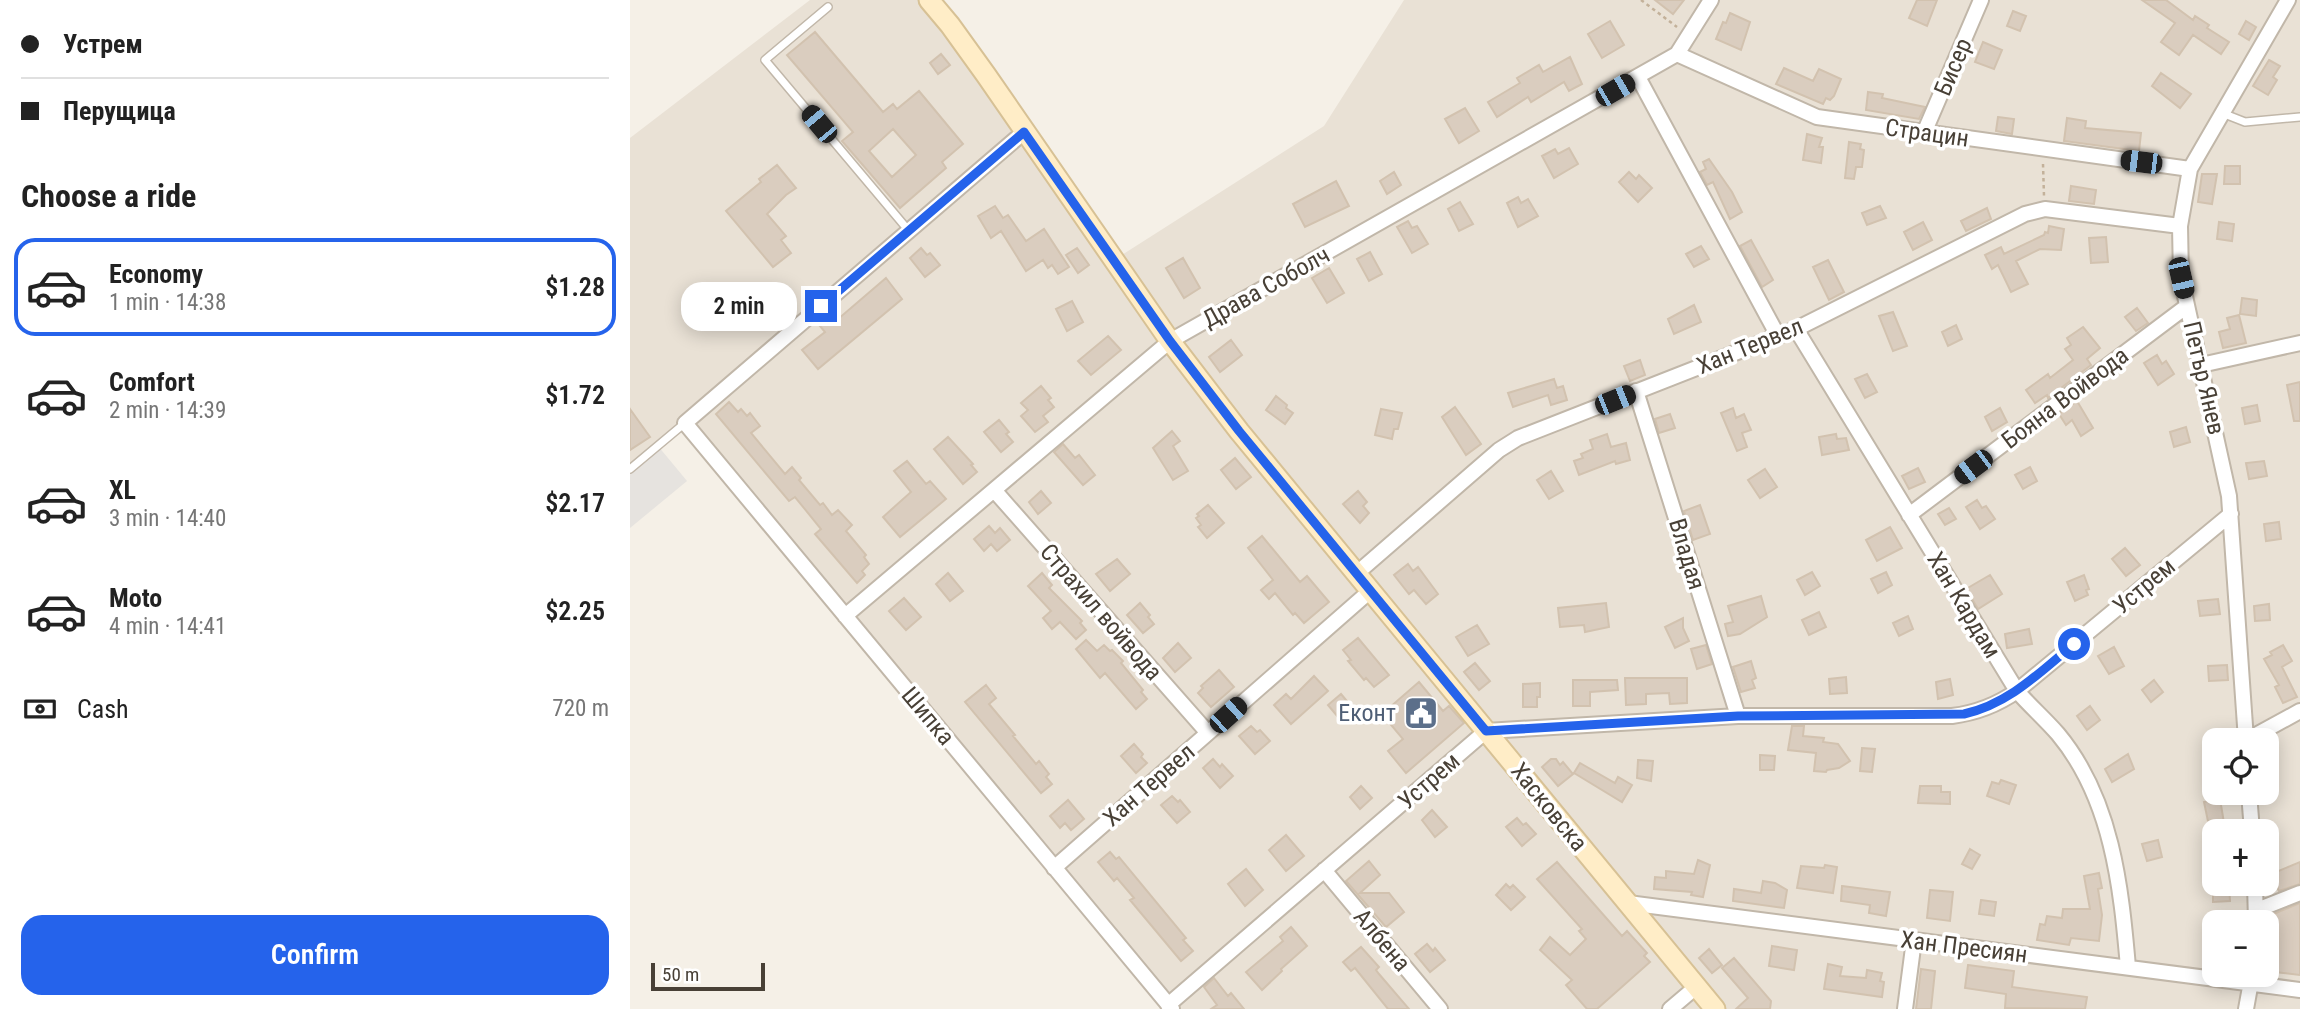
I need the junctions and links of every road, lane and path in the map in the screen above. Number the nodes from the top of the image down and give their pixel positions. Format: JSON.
{"nodes":[{"id":1,"x":929,"y":0,"type":"edge"},
{"id":2,"x":1641,"y":0,"type":"edge"},
{"id":3,"x":1711,"y":0,"type":"edge"},
{"id":4,"x":1981,"y":0,"type":"edge"},
{"id":5,"x":2288,"y":0,"type":"edge"},
{"id":6,"x":828,"y":7,"type":"dead end"},
{"id":7,"x":1690,"y":36,"type":"junction"},
{"id":8,"x":1677,"y":54,"type":"junction"},
{"id":9,"x":1638,"y":77,"type":"junction"},
{"id":10,"x":2222,"y":113,"type":"junction"},
{"id":11,"x":2300,"y":117,"type":"edge"},
{"id":12,"x":1024,"y":132,"type":"junction"},
{"id":13,"x":1924,"y":133,"type":"junction"},
{"id":14,"x":2042,"y":150,"type":"junction"},
{"id":15,"x":2190,"y":169,"type":"junction"},
{"id":16,"x":2045,"y":209,"type":"junction"},
{"id":17,"x":2180,"y":226,"type":"junction"},
{"id":18,"x":909,"y":231,"type":"junction"},
{"id":19,"x":2187,"y":306,"type":"junction"},
{"id":20,"x":1796,"y":329,"type":"junction"},
{"id":21,"x":1778,"y":336,"type":"junction"},
{"id":22,"x":1170,"y":341,"type":"junction"},
{"id":23,"x":2300,"y":343,"type":"edge"},
{"id":24,"x":2201,"y":365,"type":"junction"},
{"id":25,"x":1636,"y":391,"type":"junction"},
{"id":26,"x":685,"y":423,"type":"junction"},
{"id":27,"x":630,"y":469,"type":"edge"},
{"id":28,"x":994,"y":490,"type":"junction"},
{"id":29,"x":2231,"y":514,"type":"junction"},
{"id":30,"x":1909,"y":515,"type":"junction"},
{"id":31,"x":1356,"y":574,"type":"junction"},
{"id":32,"x":1370,"y":591,"type":"junction"},
{"id":33,"x":845,"y":616,"type":"junction"},
{"id":34,"x":2017,"y":691,"type":"junction"},
{"id":35,"x":2300,"y":712,"type":"edge"},
{"id":36,"x":1738,"y":716,"type":"junction"},
{"id":37,"x":2245,"y":728,"type":"edge"},
{"id":38,"x":2269,"y":728,"type":"edge"},
{"id":39,"x":1486,"y":731,"type":"junction"},
{"id":40,"x":1208,"y":733,"type":"junction"},
{"id":41,"x":1054,"y":868,"type":"junction"},
{"id":42,"x":1324,"y":870,"type":"junction"},
{"id":43,"x":2300,"y":893,"type":"edge"},
{"id":44,"x":1628,"y":903,"type":"junction"},
{"id":45,"x":2267,"y":910,"type":"edge"},
{"id":46,"x":1914,"y":940,"type":"junction"},
{"id":47,"x":2128,"y":967,"type":"junction"},
{"id":48,"x":2202,"y":974,"type":"edge"},
{"id":49,"x":2279,"y":985,"type":"edge"},
{"id":50,"x":1696,"y":987,"type":"junction"},
{"id":51,"x":2250,"y":987,"type":"edge"},
{"id":52,"x":2300,"y":990,"type":"edge"},
{"id":53,"x":1170,"y":1007,"type":"edge"},
{"id":54,"x":1440,"y":1009,"type":"edge"},
{"id":55,"x":1670,"y":1009,"type":"edge"},
{"id":56,"x":1715,"y":1009,"type":"edge"},
{"id":57,"x":1905,"y":1009,"type":"edge"},
{"id":58,"x":2246,"y":1009,"type":"edge"}],
"edges":[{"from":1,"to":12,"type":"street","name":"Хасковска"},
{"from":2,"to":7,"type":"path"},
{"from":3,"to":7,"type":"street","name":"Драва Соболч"},
{"from":4,"to":13,"type":"street","name":"Бисер"},
{"from":5,"to":10,"type":"street","name":"Петър Янев"},
{"from":6,"to":18,"type":"lane"},
{"from":7,"to":8,"type":"street","name":"Драва Соболч"},
{"from":8,"to":9,"type":"street","name":"Драва Соболч"},
{"from":8,"to":13,"type":"street","name":"Страцин"},
{"from":9,"to":21,"type":"street"},
{"from":9,"to":22,"type":"street","name":"Драва Соболч"},
{"from":10,"to":11,"type":"lane"},
{"from":10,"to":15,"type":"street","name":"Петър Янев"},
{"from":12,"to":18,"type":"street"},
{"from":12,"to":22,"type":"street","name":"Хасковска"},
{"from":13,"to":14,"type":"street","name":"Страцин"},
{"from":14,"to":15,"type":"street","name":"Страцин"},
{"from":14,"to":16,"type":"path"},
{"from":15,"to":17,"type":"street","name":"Петър Янев"},
{"from":16,"to":17,"type":"street","name":"Хан Тервел"},
{"from":16,"to":20,"type":"street","name":"Хан Тервел"},
{"from":17,"to":19,"type":"street","name":"Петър Янев"},
{"from":18,"to":26,"type":"street"},
{"from":19,"to":24,"type":"street","name":"Петър Янев"},
{"from":19,"to":30,"type":"street","name":"Бояна Войвода"},
{"from":20,"to":21,"type":"street","name":"Хан Тервел"},
{"from":20,"to":30,"type":"street","name":"Хан Кардам"},
{"from":21,"to":25,"type":"street","name":"Хан Тервел"},
{"from":22,"to":28,"type":"street","name":"Драва Соболч"},
{"from":22,"to":31,"type":"street","name":"Хасковска"},
{"from":23,"to":24,"type":"street"},
{"from":24,"to":29,"type":"street","name":"Петър Янев"},
{"from":25,"to":31,"type":"street","name":"Хан Тервел"},
{"from":25,"to":36,"type":"street","name":"Владая"},
{"from":26,"to":27,"type":"lane"},
{"from":26,"to":33,"type":"street","name":"Шипка"},
{"from":28,"to":33,"type":"street","name":"Драва Соболч"},
{"from":28,"to":40,"type":"street","name":"Страхил войвода"},
{"from":29,"to":34,"type":"street","name":"Устрем"},
{"from":29,"to":37,"type":"street","name":"Петър Янев"},
{"from":30,"to":34,"type":"street","name":"Хан Кардам"},
{"from":31,"to":32,"type":"street","name":"Хасковска"},
{"from":32,"to":39,"type":"street","name":"Хасковска"},
{"from":32,"to":40,"type":"street","name":"Хан Тервел"},
{"from":33,"to":41,"type":"street","name":"Шипка"},
{"from":34,"to":36,"type":"street","name":"Устрем"},
{"from":34,"to":47,"type":"street","name":"Хан Кардам"},
{"from":35,"to":38,"type":"street"},
{"from":36,"to":39,"type":"street","name":"Устрем"},
{"from":39,"to":42,"type":"street","name":"Устрем"},
{"from":39,"to":44,"type":"street","name":"Хасковска"},
{"from":40,"to":41,"type":"street","name":"Хан Тервел"},
{"from":41,"to":53,"type":"street","name":"Шипка"},
{"from":42,"to":53,"type":"street","name":"Устрем"},
{"from":42,"to":54,"type":"street","name":"Албена"},
{"from":43,"to":45,"type":"street"},
{"from":44,"to":46,"type":"street","name":"Хан Пресиян"},
{"from":44,"to":50,"type":"street","name":"Хасковска"},
{"from":46,"to":47,"type":"street","name":"Хан Пресиян"},
{"from":46,"to":57,"type":"street"},
{"from":47,"to":48,"type":"street","name":"Хан Пресиян"},
{"from":49,"to":52,"type":"street","name":"Хан Пресиян"},
{"from":50,"to":55,"type":"street"},
{"from":50,"to":56,"type":"street","name":"Хасковска"},
{"from":51,"to":58,"type":"street"}]}
